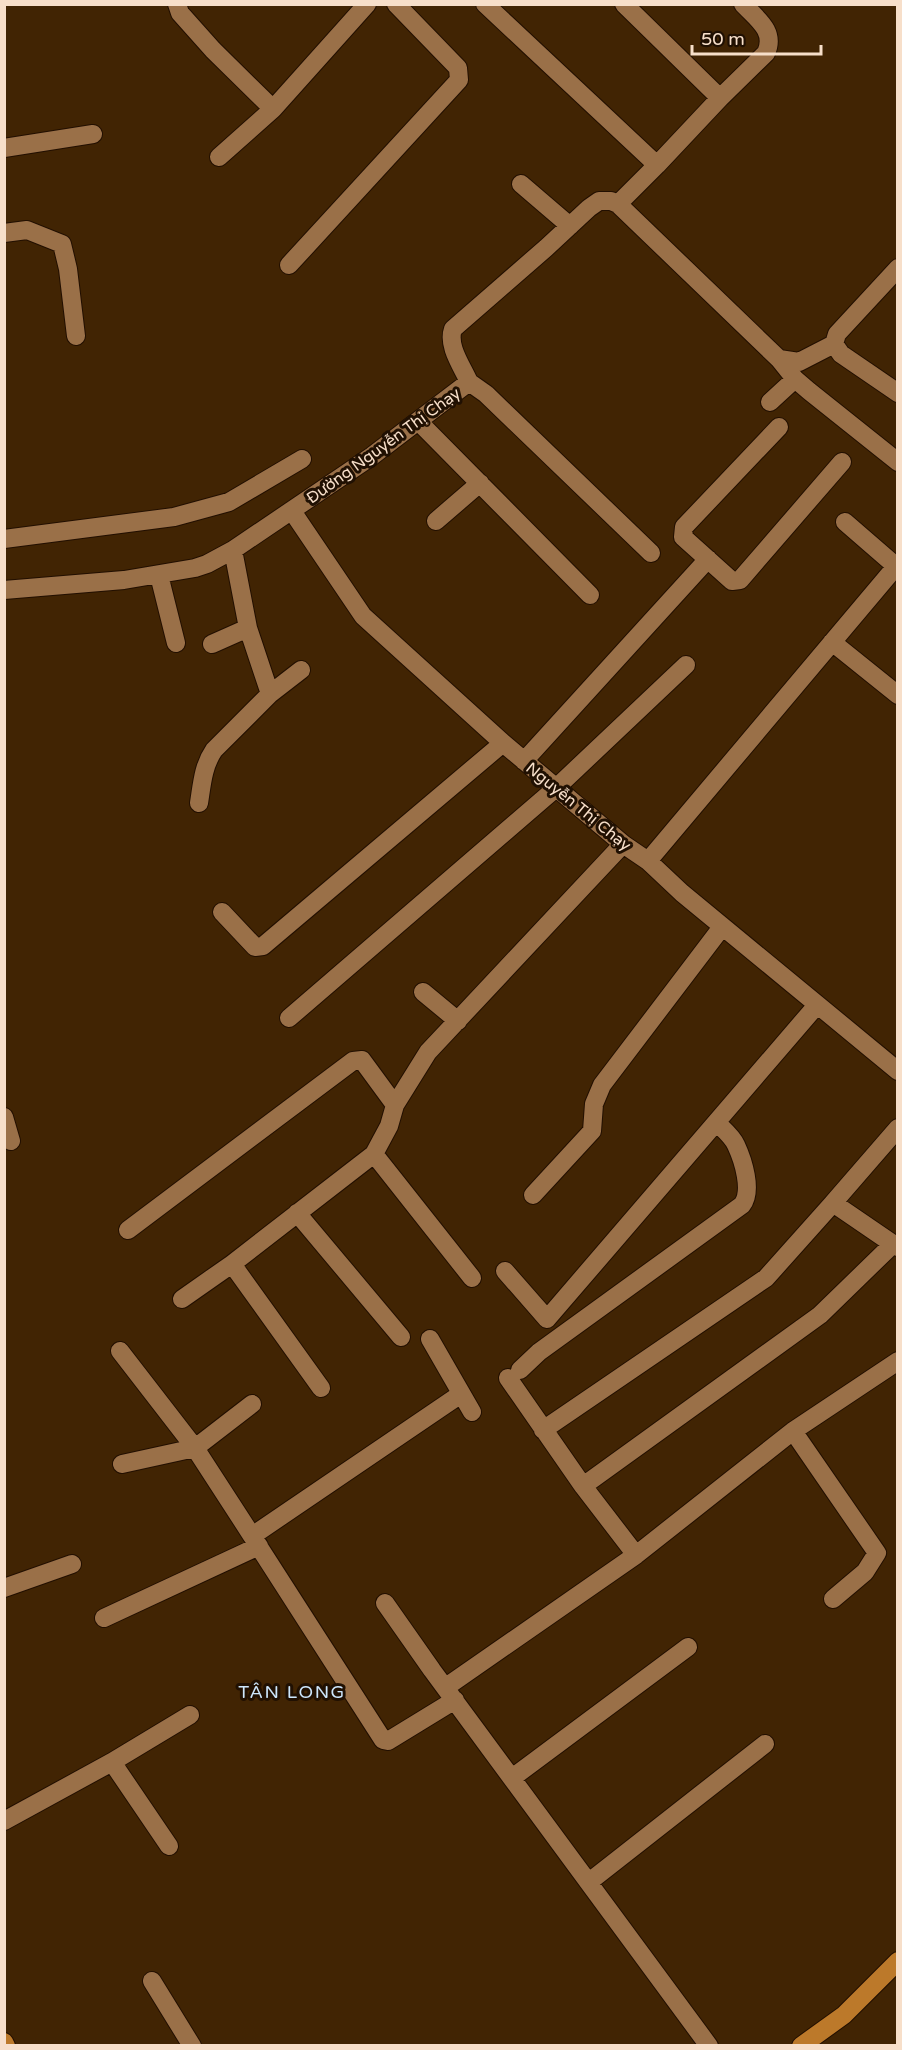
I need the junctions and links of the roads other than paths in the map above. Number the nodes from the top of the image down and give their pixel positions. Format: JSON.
{"nodes":[{"id":1,"x":177,"y":4,"type":"edge"},
{"id":2,"x":367,"y":4,"type":"edge"},
{"id":3,"x":396,"y":4,"type":"edge"},
{"id":4,"x":485,"y":4,"type":"edge"},
{"id":5,"x":624,"y":4,"type":"edge"},
{"id":6,"x":743,"y":4,"type":"edge"},
{"id":7,"x":720,"y":98,"type":"junction"},
{"id":8,"x":273,"y":109,"type":"junction"},
{"id":9,"x":93,"y":134,"type":"dead end"},
{"id":10,"x":4,"y":148,"type":"edge"},
{"id":11,"x":219,"y":157,"type":"dead end"},
{"id":12,"x":657,"y":165,"type":"junction"},
{"id":13,"x":521,"y":184,"type":"dead end"},
{"id":14,"x":618,"y":204,"type":"junction"},
{"id":15,"x":570,"y":226,"type":"junction"},
{"id":16,"x":4,"y":233,"type":"edge"},
{"id":17,"x":289,"y":265,"type":"dead end"},
{"id":18,"x":897,"y":268,"type":"edge"},
{"id":19,"x":76,"y":336,"type":"dead end"},
{"id":20,"x":834,"y":344,"type":"junction"},
{"id":21,"x":779,"y":359,"type":"junction"},
{"id":22,"x":795,"y":378,"type":"junction"},
{"id":23,"x":469,"y":382,"type":"junction"},
{"id":24,"x":897,"y":393,"type":"edge"},
{"id":25,"x":770,"y":402,"type":"dead end"},
{"id":26,"x":418,"y":421,"type":"junction"},
{"id":27,"x":779,"y":427,"type":"dead end"},
{"id":28,"x":302,"y":459,"type":"dead end"},
{"id":29,"x":842,"y":462,"type":"dead end"},
{"id":30,"x":897,"y":462,"type":"edge"},
{"id":31,"x":480,"y":483,"type":"junction"},
{"id":32,"x":292,"y":511,"type":"junction"},
{"id":33,"x":436,"y":520,"type":"dead end"},
{"id":34,"x":845,"y":522,"type":"dead end"},
{"id":35,"x":4,"y":539,"type":"edge"},
{"id":36,"x":233,"y":550,"type":"junction"},
{"id":37,"x":651,"y":554,"type":"dead end"},
{"id":38,"x":708,"y":559,"type":"junction"},
{"id":39,"x":897,"y":566,"type":"edge"},
{"id":40,"x":159,"y":574,"type":"junction"},
{"id":41,"x":4,"y":590,"type":"edge"},
{"id":42,"x":590,"y":595,"type":"dead end"},
{"id":43,"x":248,"y":628,"type":"junction"},
{"id":44,"x":832,"y":642,"type":"junction"},
{"id":45,"x":176,"y":643,"type":"dead end"},
{"id":46,"x":212,"y":644,"type":"dead end"},
{"id":47,"x":686,"y":665,"type":"dead end"},
{"id":48,"x":301,"y":670,"type":"dead end"},
{"id":49,"x":270,"y":694,"type":"junction"},
{"id":50,"x":897,"y":695,"type":"edge"},
{"id":51,"x":503,"y":743,"type":"junction"},
{"id":52,"x":524,"y":761,"type":"junction"},
{"id":53,"x":556,"y":788,"type":"junction"},
{"id":54,"x":199,"y":803,"type":"dead end"},
{"id":55,"x":623,"y":844,"type":"junction"},
{"id":56,"x":648,"y":861,"type":"junction"},
{"id":57,"x":222,"y":912,"type":"dead end"},
{"id":58,"x":722,"y":927,"type":"junction"},
{"id":59,"x":423,"y":992,"type":"dead end"},
{"id":60,"x":817,"y":1005,"type":"junction"},
{"id":61,"x":289,"y":1018,"type":"dead end"},
{"id":62,"x":458,"y":1021,"type":"junction"},
{"id":63,"x":897,"y":1071,"type":"edge"},
{"id":64,"x":394,"y":1105,"type":"junction"},
{"id":65,"x":4,"y":1118,"type":"edge"},
{"id":66,"x":717,"y":1123,"type":"junction"},
{"id":67,"x":897,"y":1128,"type":"edge"},
{"id":68,"x":11,"y":1140,"type":"dead end"},
{"id":69,"x":374,"y":1154,"type":"junction"},
{"id":70,"x":533,"y":1195,"type":"dead end"},
{"id":71,"x":833,"y":1203,"type":"junction"},
{"id":72,"x":297,"y":1213,"type":"junction"},
{"id":73,"x":128,"y":1230,"type":"dead end"},
{"id":74,"x":895,"y":1245,"type":"edge"},
{"id":75,"x":232,"y":1264,"type":"junction"},
{"id":76,"x":505,"y":1271,"type":"dead end"},
{"id":77,"x":472,"y":1278,"type":"dead end"},
{"id":78,"x":182,"y":1299,"type":"dead end"},
{"id":79,"x":547,"y":1318,"type":"junction"},
{"id":80,"x":560,"y":1336,"type":"junction"},
{"id":81,"x":401,"y":1337,"type":"dead end"},
{"id":82,"x":430,"y":1339,"type":"dead end"},
{"id":83,"x":120,"y":1351,"type":"dead end"},
{"id":84,"x":897,"y":1361,"type":"edge"},
{"id":85,"x":321,"y":1388,"type":"dead end"},
{"id":86,"x":461,"y":1394,"type":"junction"},
{"id":87,"x":252,"y":1404,"type":"dead end"},
{"id":88,"x":472,"y":1412,"type":"dead end"},
{"id":89,"x":543,"y":1430,"type":"junction"},
{"id":90,"x":793,"y":1431,"type":"junction"},
{"id":91,"x":195,"y":1448,"type":"junction"},
{"id":92,"x":122,"y":1464,"type":"dead end"},
{"id":93,"x":583,"y":1486,"type":"junction"},
{"id":94,"x":256,"y":1541,"type":"junction"},
{"id":95,"x":636,"y":1555,"type":"junction"},
{"id":96,"x":72,"y":1564,"type":"dead end"},
{"id":97,"x":4,"y":1588,"type":"edge"},
{"id":98,"x":832,"y":1599,"type":"dead end"},
{"id":99,"x":385,"y":1603,"type":"dead end"},
{"id":100,"x":104,"y":1618,"type":"dead end"},
{"id":101,"x":688,"y":1647,"type":"dead end"},
{"id":102,"x":450,"y":1694,"type":"junction"},
{"id":103,"x":190,"y":1715,"type":"dead end"},
{"id":104,"x":765,"y":1744,"type":"dead end"},
{"id":105,"x":112,"y":1762,"type":"junction"},
{"id":106,"x":512,"y":1778,"type":"junction"},
{"id":107,"x":4,"y":1821,"type":"edge"},
{"id":108,"x":169,"y":1846,"type":"dead end"},
{"id":109,"x":589,"y":1882,"type":"junction"},
{"id":110,"x":897,"y":1965,"type":"edge"},
{"id":111,"x":152,"y":1982,"type":"dead end"},
{"id":112,"x":192,"y":2046,"type":"edge"},
{"id":113,"x":709,"y":2046,"type":"edge"},
{"id":114,"x":801,"y":2046,"type":"edge"}],
"edges":[{"from":1,"to":8,"type":"street"},
{"from":2,"to":8,"type":"street"},
{"from":3,"to":17,"type":"street"},
{"from":4,"to":12,"type":"street"},
{"from":5,"to":7,"type":"street"},
{"from":6,"to":7,"type":"street"},
{"from":7,"to":12,"type":"street"},
{"from":8,"to":11,"type":"street"},
{"from":9,"to":10,"type":"street"},
{"from":12,"to":14,"type":"street"},
{"from":13,"to":15,"type":"street"},
{"from":14,"to":15,"type":"street","name":"Đường Nguyễn Thị Chạy"},
{"from":14,"to":21,"type":"street"},
{"from":15,"to":23,"type":"street","name":"Đường Nguyễn Thị Chạy"},
{"from":16,"to":19,"type":"street"},
{"from":18,"to":20,"type":"street"},
{"from":20,"to":21,"type":"street"},
{"from":20,"to":24,"type":"street"},
{"from":21,"to":22,"type":"street"},
{"from":22,"to":25,"type":"street"},
{"from":22,"to":30,"type":"street"},
{"from":23,"to":26,"type":"street","name":"Đường Nguyễn Thị Chạy"},
{"from":23,"to":37,"type":"street"},
{"from":26,"to":31,"type":"street"},
{"from":26,"to":32,"type":"street","name":"Đường Nguyễn Thị Chạy"},
{"from":27,"to":38,"type":"street"},
{"from":28,"to":35,"type":"street"},
{"from":29,"to":38,"type":"street"},
{"from":31,"to":33,"type":"street"},
{"from":31,"to":42,"type":"street"},
{"from":32,"to":36,"type":"street","name":"Đường Nguyễn Thị Chạy"},
{"from":32,"to":51,"type":"street","name":"Nguyễn Thị Chạy"},
{"from":34,"to":39,"type":"street"},
{"from":36,"to":40,"type":"street","name":"Đường Nguyễn Thị Chạy"},
{"from":36,"to":43,"type":"street"},
{"from":38,"to":52,"type":"street"},
{"from":39,"to":44,"type":"street"},
{"from":40,"to":41,"type":"street","name":"Đường Nguyễn Thị Chạy"},
{"from":40,"to":45,"type":"street"},
{"from":43,"to":46,"type":"street"},
{"from":43,"to":49,"type":"street"},
{"from":44,"to":50,"type":"street"},
{"from":44,"to":56,"type":"street"},
{"from":47,"to":53,"type":"street"},
{"from":48,"to":49,"type":"street"},
{"from":49,"to":54,"type":"street"},
{"from":51,"to":52,"type":"street","name":"Nguyễn Thị Chạy"},
{"from":51,"to":57,"type":"street"},
{"from":52,"to":53,"type":"street","name":"Nguyễn Thị Chạy"},
{"from":53,"to":55,"type":"street","name":"Nguyễn Thị Chạy"},
{"from":53,"to":61,"type":"street"},
{"from":55,"to":56,"type":"street","name":"Nguyễn Thị Chạy"},
{"from":55,"to":62,"type":"street"},
{"from":56,"to":58,"type":"street","name":"Nguyễn Thị Chạy"},
{"from":58,"to":60,"type":"street","name":"Nguyễn Thị Chạy"},
{"from":58,"to":70,"type":"street"},
{"from":59,"to":62,"type":"street"},
{"from":60,"to":63,"type":"street","name":"Nguyễn Thị Chạy"},
{"from":60,"to":66,"type":"street"},
{"from":62,"to":64,"type":"street"},
{"from":64,"to":69,"type":"street"},
{"from":64,"to":73,"type":"street"},
{"from":65,"to":68,"type":"street"},
{"from":66,"to":79,"type":"street"},
{"from":66,"to":80,"type":"street"},
{"from":67,"to":71,"type":"street"},
{"from":69,"to":72,"type":"street"},
{"from":69,"to":77,"type":"street"},
{"from":71,"to":74,"type":"street"},
{"from":71,"to":89,"type":"street"},
{"from":72,"to":75,"type":"street"},
{"from":72,"to":81,"type":"street"},
{"from":74,"to":93,"type":"street"},
{"from":75,"to":78,"type":"street"},
{"from":75,"to":85,"type":"street"},
{"from":76,"to":79,"type":"street"},
{"from":79,"to":80,"type":"street"},
{"from":80,"to":89,"type":"street"},
{"from":82,"to":86,"type":"street"},
{"from":83,"to":91,"type":"street"},
{"from":84,"to":90,"type":"street"},
{"from":86,"to":88,"type":"street"},
{"from":86,"to":94,"type":"street"},
{"from":87,"to":91,"type":"street"},
{"from":89,"to":93,"type":"street"},
{"from":90,"to":95,"type":"street"},
{"from":90,"to":98,"type":"street"},
{"from":91,"to":92,"type":"street"},
{"from":91,"to":94,"type":"street"},
{"from":93,"to":95,"type":"street"},
{"from":94,"to":100,"type":"street"},
{"from":94,"to":102,"type":"street"},
{"from":95,"to":102,"type":"street"},
{"from":96,"to":97,"type":"street"},
{"from":99,"to":102,"type":"street"},
{"from":101,"to":106,"type":"street"},
{"from":102,"to":106,"type":"street"},
{"from":103,"to":105,"type":"street"},
{"from":104,"to":109,"type":"street"},
{"from":105,"to":107,"type":"street"},
{"from":105,"to":108,"type":"street"},
{"from":106,"to":109,"type":"street"},
{"from":109,"to":113,"type":"street"},
{"from":110,"to":114,"type":"main road"},
{"from":111,"to":112,"type":"street"}]}
